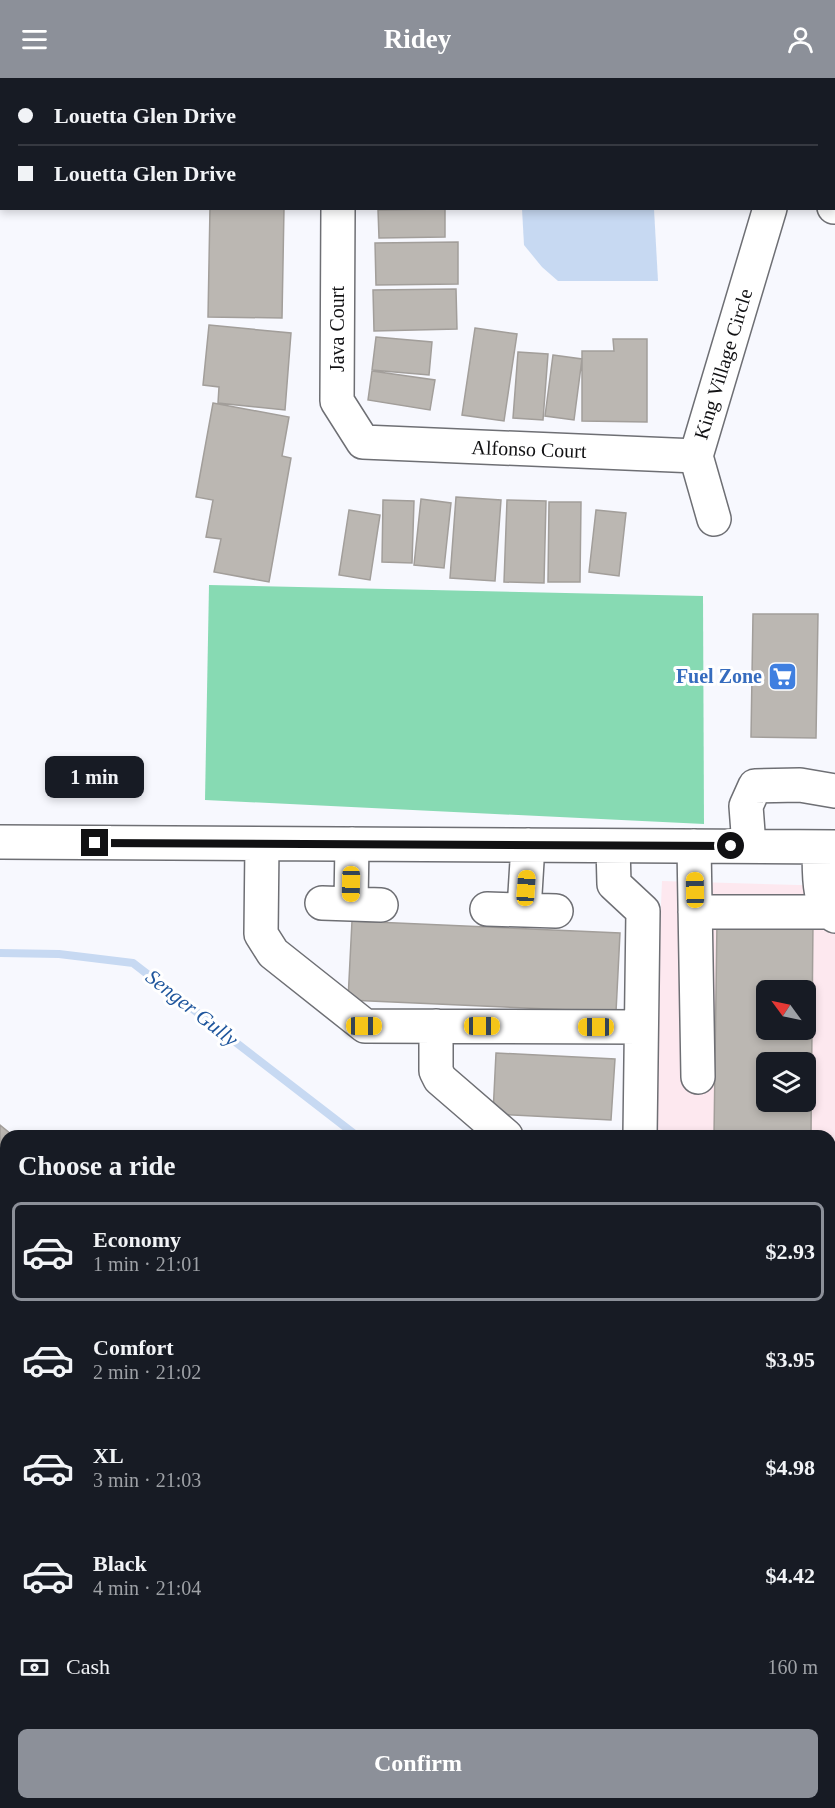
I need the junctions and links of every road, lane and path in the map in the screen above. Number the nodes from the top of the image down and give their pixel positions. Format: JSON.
{"nodes":[{"id":1,"x":338,"y":210,"type":"edge"},
{"id":2,"x":769,"y":210,"type":"edge"},
{"id":3,"x":363,"y":442,"type":"joint"},
{"id":4,"x":696,"y":456,"type":"junction"},
{"id":5,"x":714,"y":519,"type":"dead end"},
{"id":6,"x":835,"y":790,"type":"edge"},
{"id":7,"x":0,"y":842,"type":"edge"},
{"id":8,"x":262,"y":844,"type":"junction"},
{"id":9,"x":352,"y":844,"type":"junction"},
{"id":10,"x":528,"y":845,"type":"junction"},
{"id":11,"x":613,"y":846,"type":"junction"},
{"id":12,"x":694,"y":846,"type":"junction"},
{"id":13,"x":749,"y":846,"type":"junction"},
{"id":14,"x":827,"y":847,"type":"edge"},
{"id":15,"x":351,"y":904,"type":"dead end"},
{"id":16,"x":487,"y":909,"type":"dead end"},
{"id":17,"x":695,"y":912,"type":"junction"},
{"id":18,"x":832,"y":914,"type":"edge"},
{"id":19,"x":436,"y":1026,"type":"junction"},
{"id":20,"x":641,"y":1027,"type":"junction"},
{"id":21,"x":698,"y":1077,"type":"dead end"},
{"id":22,"x":500,"y":1130,"type":"edge"},
{"id":23,"x":640,"y":1130,"type":"edge"}],
"edges":[{"from":1,"to":3,"type":"street","name":"Java Court"},
{"from":2,"to":4,"type":"street","name":"King Village Circle"},
{"from":3,"to":4,"type":"street","name":"Alfonso Court"},
{"from":4,"to":5,"type":"street","name":"King Village Circle"},
{"from":6,"to":13,"type":"street"},
{"from":7,"to":8,"type":"street"},
{"from":8,"to":9,"type":"street"},
{"from":8,"to":19,"type":"street"},
{"from":9,"to":10,"type":"street"},
{"from":9,"to":15,"type":"street"},
{"from":10,"to":11,"type":"street"},
{"from":10,"to":16,"type":"street"},
{"from":11,"to":12,"type":"street"},
{"from":11,"to":20,"type":"street"},
{"from":12,"to":13,"type":"street"},
{"from":12,"to":17,"type":"street"},
{"from":13,"to":14,"type":"street"},
{"from":14,"to":18,"type":"street"},
{"from":17,"to":18,"type":"street"},
{"from":17,"to":21,"type":"street"},
{"from":19,"to":20,"type":"street"},
{"from":19,"to":22,"type":"street"},
{"from":20,"to":23,"type":"street"}]}
